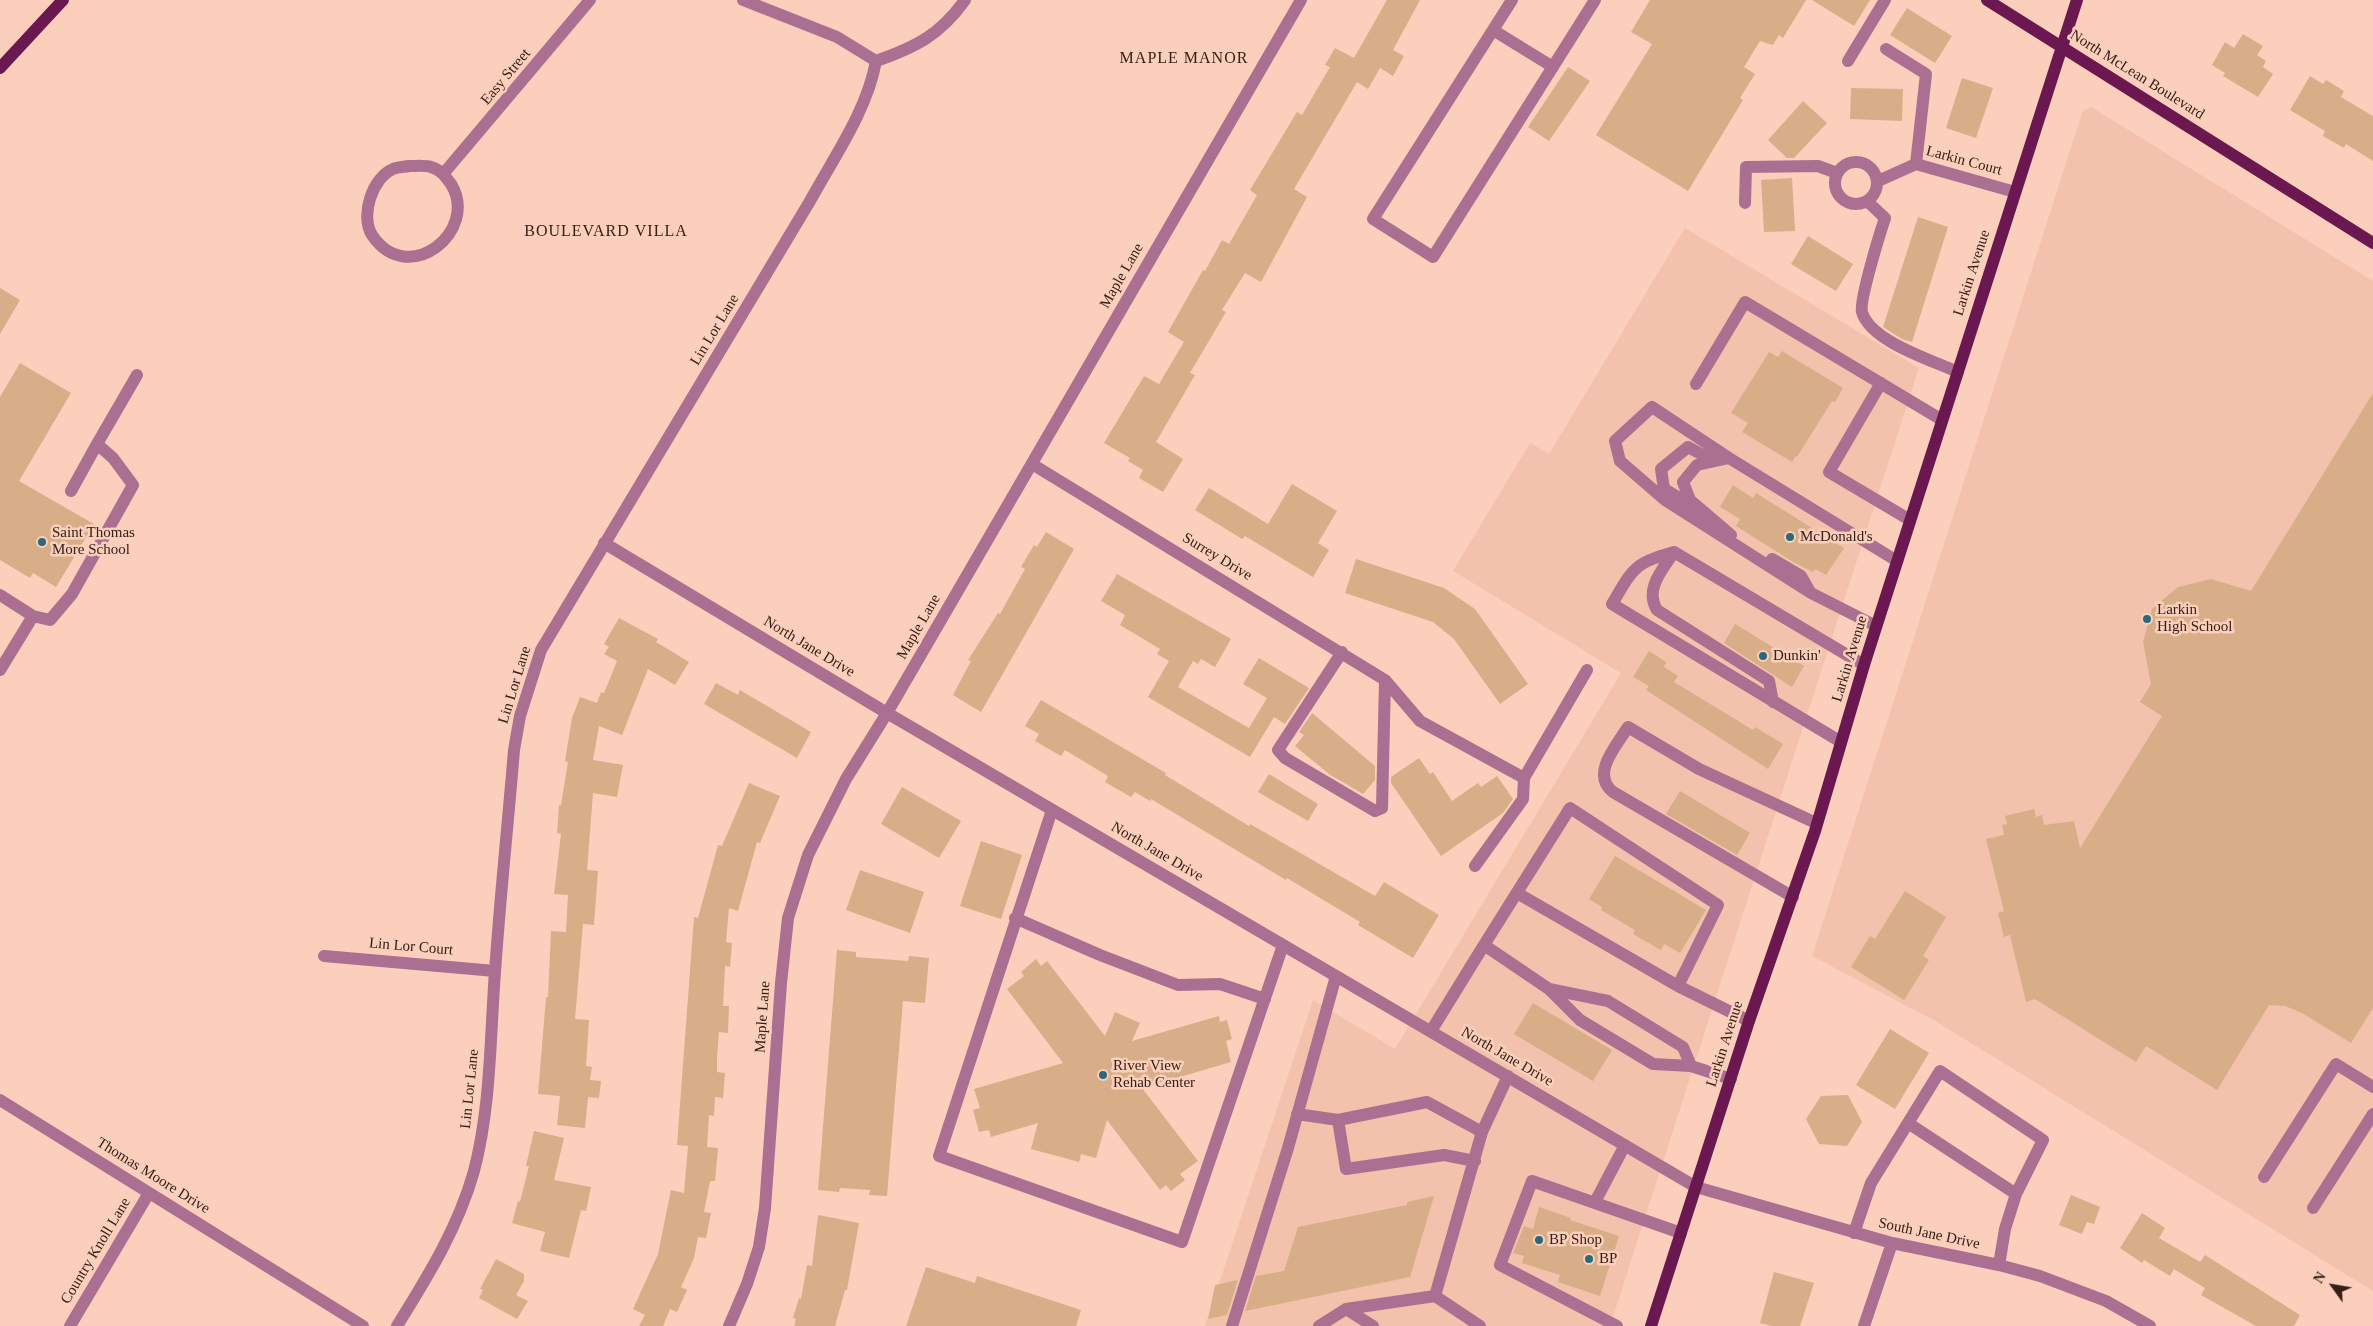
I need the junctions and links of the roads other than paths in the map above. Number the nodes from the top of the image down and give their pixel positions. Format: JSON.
{"nodes":[{"id":1,"x":63,"y":0,"type":"edge"},
{"id":2,"x":590,"y":0,"type":"edge"},
{"id":3,"x":743,"y":0,"type":"edge"},
{"id":4,"x":965,"y":0,"type":"edge"},
{"id":5,"x":1301,"y":0,"type":"edge"},
{"id":6,"x":1512,"y":0,"type":"edge"},
{"id":7,"x":1596,"y":0,"type":"edge"},
{"id":8,"x":1885,"y":0,"type":"edge"},
{"id":9,"x":1987,"y":0,"type":"edge"},
{"id":10,"x":2077,"y":0,"type":"edge"},
{"id":11,"x":1493,"y":30,"type":"junction"},
{"id":12,"x":2061,"y":46,"type":"junction"},
{"id":13,"x":1886,"y":49,"type":"dead end"},
{"id":14,"x":876,"y":61,"type":"junction"},
{"id":15,"x":1848,"y":61,"type":"dead end"},
{"id":16,"x":1553,"y":67,"type":"junction"},
{"id":17,"x":0,"y":68,"type":"edge"},
{"id":18,"x":1916,"y":164,"type":"junction"},
{"id":19,"x":444,"y":173,"type":"junction"},
{"id":20,"x":1837,"y":173,"type":"junction"},
{"id":21,"x":1878,"y":181,"type":"junction"},
{"id":22,"x":2015,"y":192,"type":"junction"},
{"id":23,"x":1868,"y":200,"type":"junction"},
{"id":24,"x":1745,"y":203,"type":"dead end"},
{"id":25,"x":2373,"y":243,"type":"edge"},
{"id":26,"x":1958,"y":372,"type":"junction"},
{"id":27,"x":137,"y":375,"type":"dead end"},
{"id":28,"x":1881,"y":383,"type":"junction"},
{"id":29,"x":1696,"y":384,"type":"dead end"},
{"id":30,"x":1942,"y":420,"type":"junction"},
{"id":31,"x":97,"y":444,"type":"junction"},
{"id":32,"x":1729,"y":458,"type":"junction"},
{"id":33,"x":1714,"y":461,"type":"junction"},
{"id":34,"x":1032,"y":464,"type":"junction"},
{"id":35,"x":71,"y":491,"type":"dead end"},
{"id":36,"x":1705,"y":513,"type":"junction"},
{"id":37,"x":1910,"y":520,"type":"junction"},
{"id":38,"x":604,"y":543,"type":"junction"},
{"id":39,"x":1674,"y":552,"type":"junction"},
{"id":40,"x":1897,"y":561,"type":"junction"},
{"id":41,"x":1811,"y":594,"type":"junction"},
{"id":42,"x":0,"y":595,"type":"edge"},
{"id":43,"x":33,"y":616,"type":"junction"},
{"id":44,"x":1876,"y":626,"type":"junction"},
{"id":45,"x":1342,"y":652,"type":"junction"},
{"id":46,"x":1864,"y":665,"type":"junction"},
{"id":47,"x":0,"y":670,"type":"edge"},
{"id":48,"x":1587,"y":670,"type":"dead end"},
{"id":49,"x":1386,"y":680,"type":"junction"},
{"id":50,"x":1774,"y":702,"type":"junction"},
{"id":51,"x":887,"y":713,"type":"junction"},
{"id":52,"x":1841,"y":742,"type":"junction"},
{"id":53,"x":1524,"y":778,"type":"junction"},
{"id":54,"x":1052,"y":810,"type":"junction"},
{"id":55,"x":1816,"y":824,"type":"junction"},
{"id":56,"x":1475,"y":866,"type":"dead end"},
{"id":57,"x":1517,"y":893,"type":"junction"},
{"id":58,"x":1792,"y":897,"type":"junction"},
{"id":59,"x":1015,"y":918,"type":"junction"},
{"id":60,"x":1283,"y":945,"type":"junction"},
{"id":61,"x":1484,"y":945,"type":"junction"},
{"id":62,"x":324,"y":956,"type":"dead end"},
{"id":63,"x":495,"y":971,"type":"junction"},
{"id":64,"x":1336,"y":976,"type":"junction"},
{"id":65,"x":1678,"y":986,"type":"junction"},
{"id":66,"x":1549,"y":989,"type":"junction"},
{"id":67,"x":1265,"y":999,"type":"junction"},
{"id":68,"x":1749,"y":1021,"type":"junction"},
{"id":69,"x":1431,"y":1031,"type":"junction"},
{"id":70,"x":1692,"y":1066,"type":"junction"},
{"id":71,"x":1508,"y":1076,"type":"junction"},
{"id":72,"x":1731,"y":1079,"type":"junction"},
{"id":73,"x":2373,"y":1087,"type":"edge"},
{"id":74,"x":0,"y":1100,"type":"edge"},
{"id":75,"x":1297,"y":1114,"type":"junction"},
{"id":76,"x":2373,"y":1114,"type":"edge"},
{"id":77,"x":1338,"y":1120,"type":"junction"},
{"id":78,"x":1908,"y":1123,"type":"junction"},
{"id":79,"x":1482,"y":1132,"type":"junction"},
{"id":80,"x":1625,"y":1145,"type":"junction"},
{"id":81,"x":1474,"y":1161,"type":"junction"},
{"id":82,"x":2264,"y":1177,"type":"dead end"},
{"id":83,"x":1696,"y":1187,"type":"junction"},
{"id":84,"x":149,"y":1193,"type":"junction"},
{"id":85,"x":2016,"y":1194,"type":"junction"},
{"id":86,"x":1595,"y":1202,"type":"junction"},
{"id":87,"x":2313,"y":1208,"type":"dead end"},
{"id":88,"x":1681,"y":1233,"type":"junction"},
{"id":89,"x":1854,"y":1233,"type":"junction"},
{"id":90,"x":1892,"y":1243,"type":"junction"},
{"id":91,"x":1998,"y":1265,"type":"junction"},
{"id":92,"x":1435,"y":1296,"type":"junction"},
{"id":93,"x":1346,"y":1308,"type":"junction"},
{"id":94,"x":70,"y":1326,"type":"edge"},
{"id":95,"x":363,"y":1326,"type":"edge"},
{"id":96,"x":397,"y":1326,"type":"edge"},
{"id":97,"x":729,"y":1326,"type":"edge"},
{"id":98,"x":1232,"y":1326,"type":"edge"},
{"id":99,"x":1319,"y":1326,"type":"edge"},
{"id":100,"x":1373,"y":1326,"type":"edge"},
{"id":101,"x":1480,"y":1326,"type":"edge"},
{"id":102,"x":1617,"y":1326,"type":"edge"},
{"id":103,"x":1651,"y":1326,"type":"edge"},
{"id":104,"x":1864,"y":1326,"type":"edge"},
{"id":105,"x":2150,"y":1326,"type":"edge"}],
"edges":[{"from":1,"to":17,"type":"main road"},
{"from":2,"to":19,"type":"street","name":"Easy Street"},
{"from":3,"to":14,"type":"street"},
{"from":4,"to":14,"type":"street"},
{"from":5,"to":34,"type":"street","name":"Maple Lane"},
{"from":6,"to":11,"type":"street"},
{"from":7,"to":16,"type":"street"},
{"from":8,"to":15,"type":"street"},
{"from":9,"to":12,"type":"main road","name":"North McLean Boulevard"},
{"from":10,"to":12,"type":"main road","name":"Larkin Avenue"},
{"from":11,"to":16,"type":"street"},
{"from":11,"to":16,"type":"street"},
{"from":12,"to":22,"type":"main road","name":"Larkin Avenue"},
{"from":12,"to":25,"type":"main road","name":"North McLean Boulevard"},
{"from":13,"to":18,"type":"street"},
{"from":14,"to":38,"type":"street","name":"Lin Lor Lane"},
{"from":18,"to":21,"type":"street","name":"Larkin Court"},
{"from":18,"to":22,"type":"street","name":"Larkin Court"},
{"from":19,"to":19,"type":"street"},
{"from":20,"to":21,"type":"street"},
{"from":20,"to":23,"type":"street"},
{"from":20,"to":24,"type":"street"},
{"from":21,"to":23,"type":"street"},
{"from":22,"to":26,"type":"main road","name":"Larkin Avenue"},
{"from":23,"to":26,"type":"street"},
{"from":26,"to":30,"type":"main road","name":"Larkin Avenue"},
{"from":27,"to":31,"type":"street"},
{"from":28,"to":29,"type":"street"},
{"from":28,"to":30,"type":"street"},
{"from":28,"to":37,"type":"street"},
{"from":30,"to":37,"type":"main road","name":"Larkin Avenue"},
{"from":31,"to":35,"type":"street"},
{"from":31,"to":43,"type":"street"},
{"from":32,"to":33,"type":"street"},
{"from":32,"to":40,"type":"street"},
{"from":32,"to":41,"type":"street"},
{"from":33,"to":36,"type":"street"},
{"from":33,"to":36,"type":"street"},
{"from":34,"to":45,"type":"street","name":"Surrey Drive"},
{"from":34,"to":51,"type":"street","name":"Maple Lane"},
{"from":36,"to":41,"type":"street"},
{"from":37,"to":40,"type":"main road","name":"Larkin Avenue"},
{"from":38,"to":51,"type":"street","name":"North Jane Drive"},
{"from":38,"to":63,"type":"street","name":"Lin Lor Lane"},
{"from":39,"to":46,"type":"street"},
{"from":39,"to":50,"type":"street"},
{"from":39,"to":50,"type":"street"},
{"from":40,"to":44,"type":"main road","name":"Larkin Avenue"},
{"from":41,"to":44,"type":"street"},
{"from":42,"to":43,"type":"street"},
{"from":43,"to":47,"type":"street"},
{"from":44,"to":46,"type":"main road","name":"Larkin Avenue"},
{"from":45,"to":49,"type":"street","name":"Surrey Drive"},
{"from":45,"to":49,"type":"street"},
{"from":46,"to":52,"type":"main road","name":"Larkin Avenue"},
{"from":48,"to":53,"type":"street"},
{"from":49,"to":53,"type":"street","name":"Surrey Drive"},
{"from":50,"to":52,"type":"street"},
{"from":51,"to":54,"type":"street","name":"North Jane Drive"},
{"from":51,"to":97,"type":"street","name":"Maple Lane"},
{"from":52,"to":55,"type":"main road","name":"Larkin Avenue"},
{"from":53,"to":56,"type":"street"},
{"from":54,"to":59,"type":"street"},
{"from":54,"to":60,"type":"street","name":"North Jane Drive"},
{"from":55,"to":58,"type":"main road","name":"Larkin Avenue"},
{"from":55,"to":58,"type":"street"},
{"from":57,"to":61,"type":"street"},
{"from":57,"to":65,"type":"street"},
{"from":57,"to":65,"type":"street"},
{"from":58,"to":68,"type":"main road","name":"Larkin Avenue"},
{"from":59,"to":67,"type":"street"},
{"from":59,"to":67,"type":"street"},
{"from":60,"to":64,"type":"street","name":"North Jane Drive"},
{"from":60,"to":67,"type":"street"},
{"from":61,"to":66,"type":"street"},
{"from":61,"to":69,"type":"street"},
{"from":62,"to":63,"type":"street","name":"Lin Lor Court"},
{"from":63,"to":96,"type":"street","name":"Lin Lor Lane"},
{"from":64,"to":69,"type":"street","name":"North Jane Drive"},
{"from":64,"to":75,"type":"street"},
{"from":65,"to":68,"type":"street"},
{"from":66,"to":70,"type":"street"},
{"from":66,"to":70,"type":"street"},
{"from":68,"to":72,"type":"main road","name":"Larkin Avenue"},
{"from":69,"to":71,"type":"street","name":"North Jane Drive"},
{"from":70,"to":72,"type":"street"},
{"from":71,"to":79,"type":"street"},
{"from":71,"to":80,"type":"street","name":"North Jane Drive"},
{"from":72,"to":83,"type":"main road","name":"Larkin Avenue"},
{"from":73,"to":82,"type":"street"},
{"from":74,"to":84,"type":"street","name":"Thomas Moore Drive"},
{"from":75,"to":77,"type":"street"},
{"from":75,"to":98,"type":"street"},
{"from":76,"to":87,"type":"street"},
{"from":77,"to":79,"type":"street"},
{"from":77,"to":81,"type":"street"},
{"from":78,"to":85,"type":"street"},
{"from":78,"to":85,"type":"street"},
{"from":78,"to":89,"type":"street"},
{"from":79,"to":81,"type":"street"},
{"from":80,"to":83,"type":"street","name":"North Jane Drive"},
{"from":80,"to":86,"type":"street"},
{"from":81,"to":92,"type":"street"},
{"from":83,"to":88,"type":"main road","name":"Larkin Avenue"},
{"from":83,"to":89,"type":"street","name":"South Jane Drive"},
{"from":84,"to":94,"type":"street","name":"Country Knoll Lane"},
{"from":84,"to":95,"type":"street","name":"Thomas Moore Drive"},
{"from":85,"to":91,"type":"street"},
{"from":86,"to":88,"type":"street"},
{"from":86,"to":102,"type":"street"},
{"from":88,"to":103,"type":"main road","name":"Larkin Avenue"},
{"from":89,"to":90,"type":"street","name":"South Jane Drive"},
{"from":90,"to":91,"type":"street","name":"South Jane Drive"},
{"from":90,"to":104,"type":"street"},
{"from":91,"to":105,"type":"street","name":"South Jane Drive"},
{"from":92,"to":93,"type":"street"},
{"from":92,"to":101,"type":"street"},
{"from":93,"to":99,"type":"street"},
{"from":93,"to":100,"type":"street"}]}
